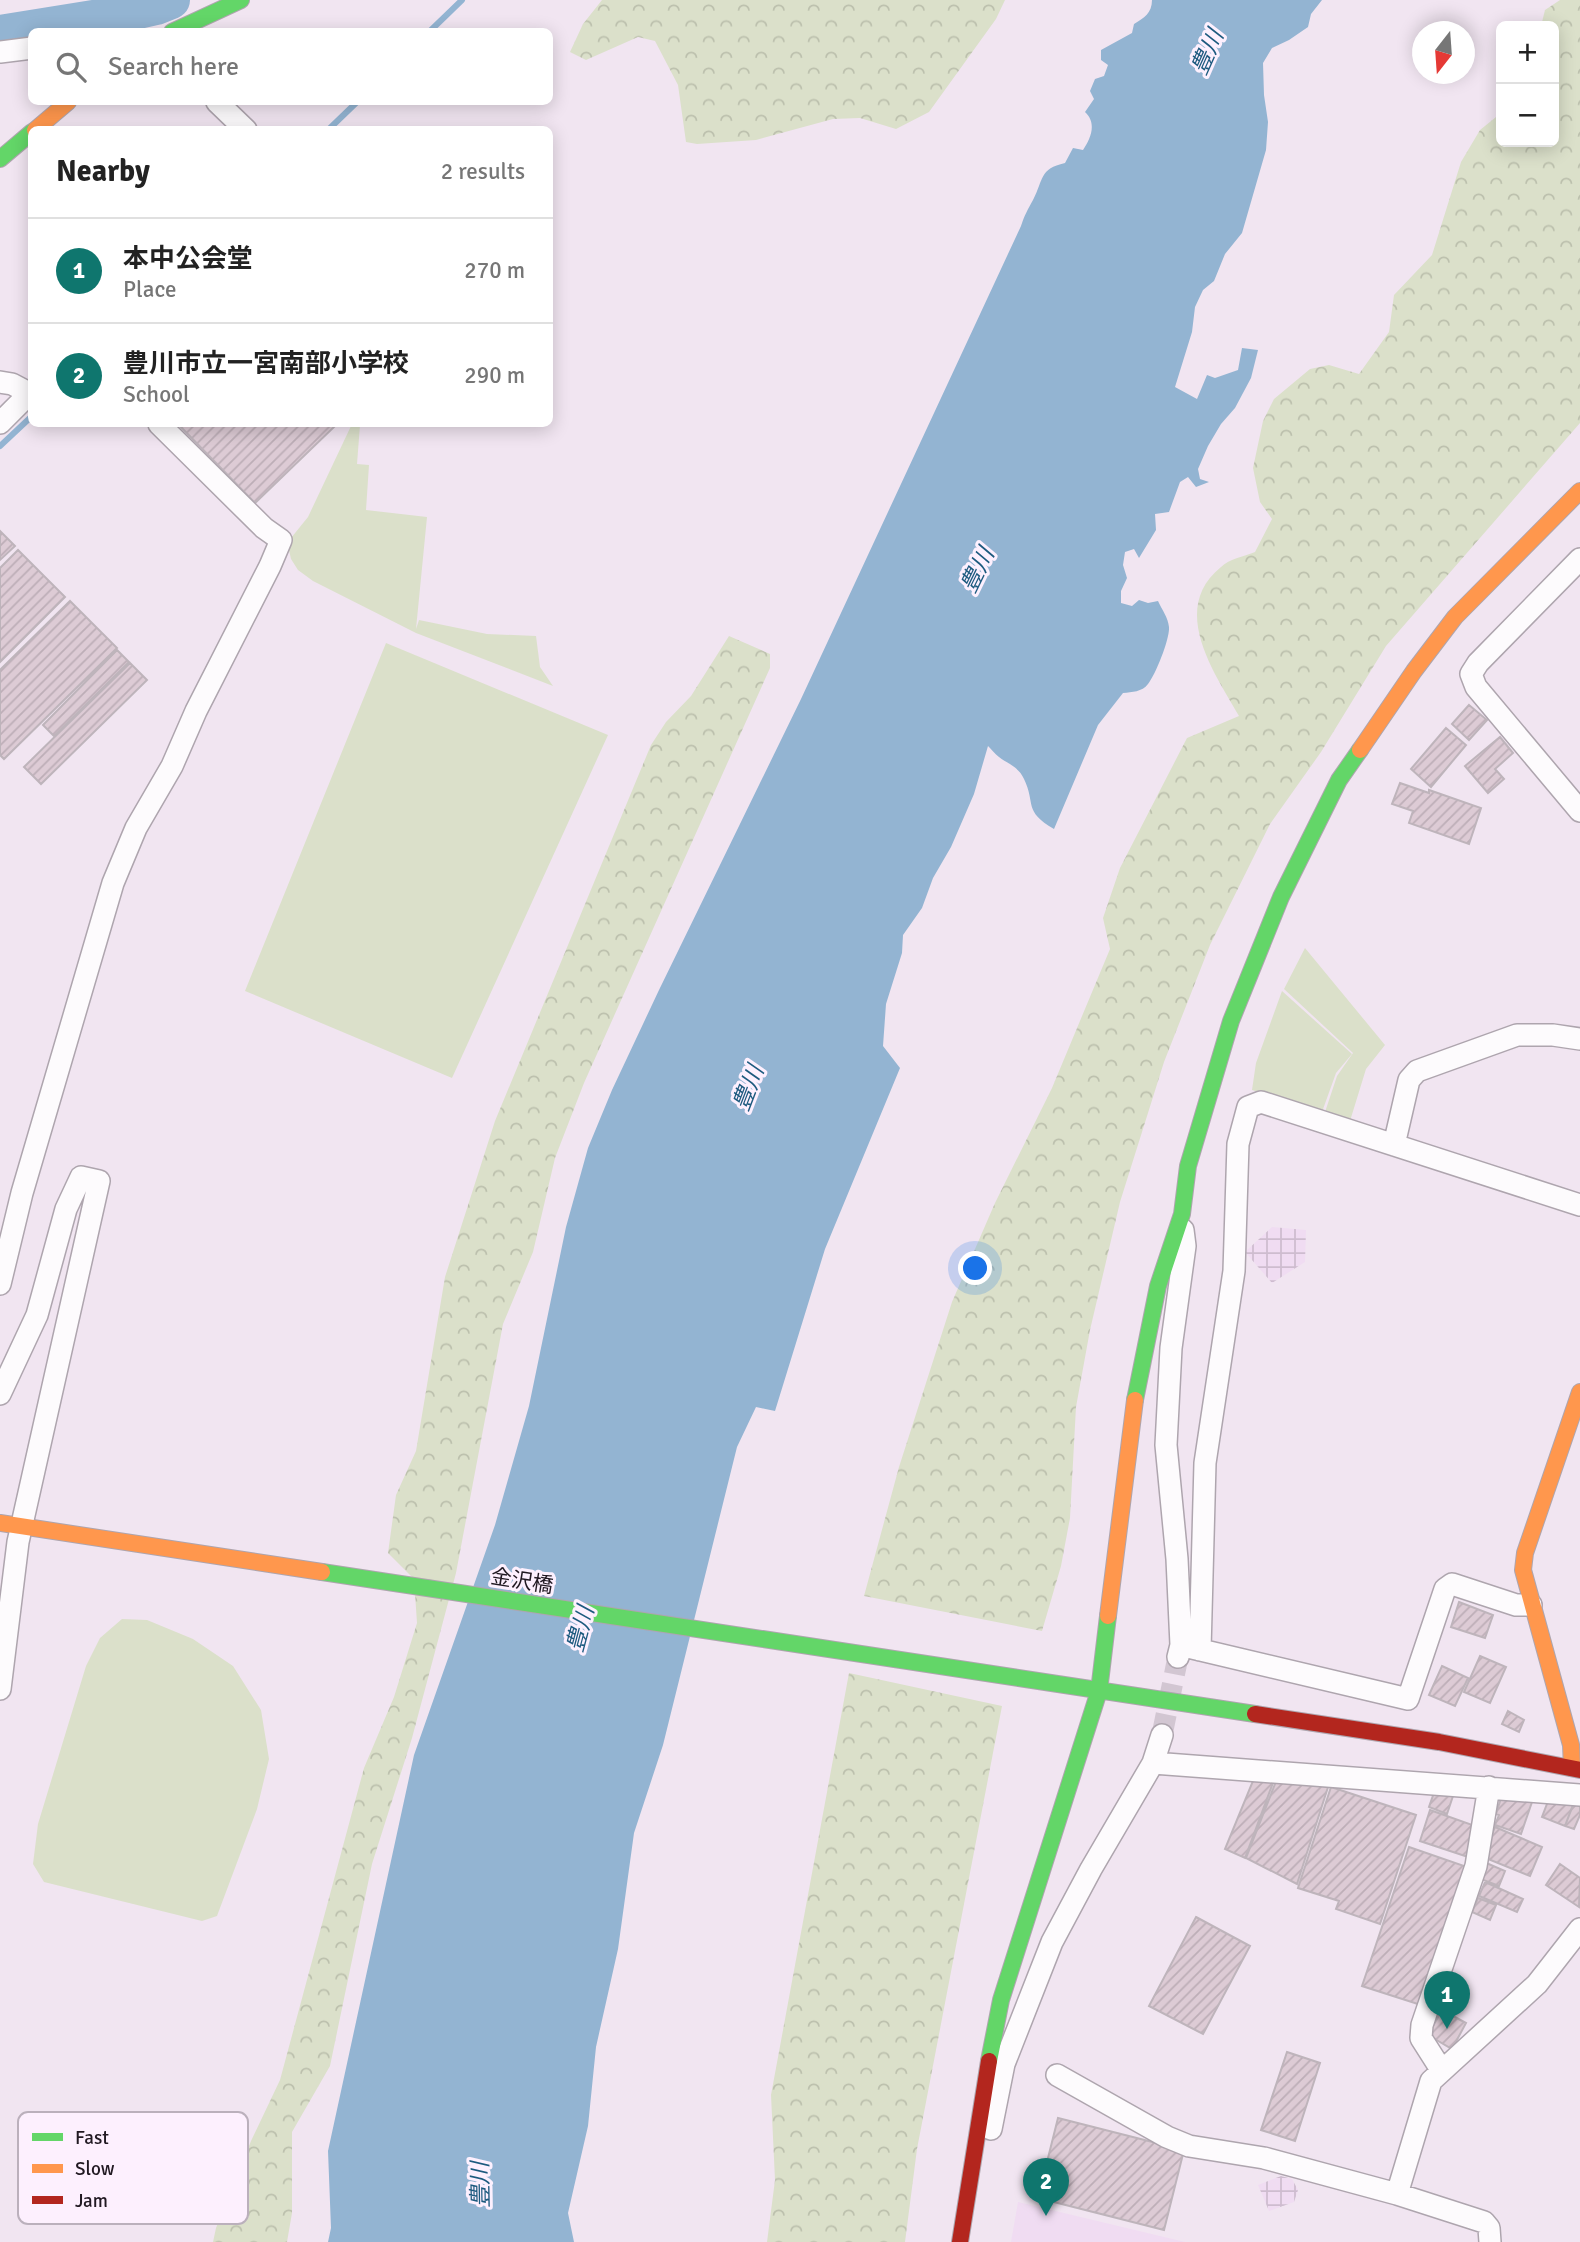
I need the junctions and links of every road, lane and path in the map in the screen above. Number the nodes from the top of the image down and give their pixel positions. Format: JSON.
{"nodes":[{"id":1,"x":241,"y":0,"type":"edge"},
{"id":2,"x":181,"y":28,"type":"edge"},
{"id":3,"x":28,"y":48,"type":"edge"},
{"id":4,"x":0,"y":52,"type":"edge"},
{"id":5,"x":64,"y":105,"type":"edge"},
{"id":6,"x":220,"y":105,"type":"edge"},
{"id":7,"x":39,"y":126,"type":"edge"},
{"id":8,"x":242,"y":126,"type":"edge"},
{"id":9,"x":28,"y":135,"type":"edge"},
{"id":10,"x":0,"y":159,"type":"edge"},
{"id":11,"x":0,"y":382,"type":"edge"},
{"id":12,"x":28,"y":391,"type":"edge"},
{"id":13,"x":28,"y":394,"type":"edge"},
{"id":14,"x":0,"y":423,"type":"edge"},
{"id":15,"x":162,"y":427,"type":"edge"},
{"id":16,"x":1580,"y":491,"type":"edge"},
{"id":17,"x":1580,"y":559,"type":"edge"},
{"id":18,"x":1580,"y":811,"type":"edge"},
{"id":19,"x":1580,"y":1039,"type":"edge"},
{"id":20,"x":1394,"y":1145,"type":"junction"},
{"id":21,"x":1580,"y":1205,"type":"edge"},
{"id":22,"x":1182,"y":1214,"type":"junction"},
{"id":23,"x":0,"y":1284,"type":"edge"},
{"id":24,"x":1580,"y":1392,"type":"edge"},
{"id":25,"x":0,"y":1394,"type":"edge"},
{"id":26,"x":0,"y":1523,"type":"edge"},
{"id":27,"x":22,"y":1526,"type":"junction"},
{"id":28,"x":1531,"y":1605,"type":"junction"},
{"id":29,"x":1186,"y":1651,"type":"junction"},
{"id":30,"x":0,"y":1689,"type":"edge"},
{"id":31,"x":1099,"y":1691,"type":"junction"},
{"id":32,"x":1161,"y":1735,"type":"tunnel mouth"},
{"id":33,"x":1153,"y":1763,"type":"junction"},
{"id":34,"x":1576,"y":1769,"type":"edge"},
{"id":35,"x":1489,"y":1787,"type":"junction"},
{"id":36,"x":1580,"y":1795,"type":"edge"},
{"id":37,"x":1580,"y":1929,"type":"edge"},
{"id":38,"x":1442,"y":2071,"type":"junction"},
{"id":39,"x":1057,"y":2075,"type":"dead end"},
{"id":40,"x":969,"y":2180,"type":"junction"},
{"id":41,"x":1397,"y":2194,"type":"junction"},
{"id":42,"x":960,"y":2242,"type":"edge"},
{"id":43,"x":1490,"y":2242,"type":"edge"}],
"edges":[{"from":1,"to":2,"type":"street"},
{"from":3,"to":4,"type":"street"},
{"from":5,"to":7,"type":"street"},
{"from":6,"to":8,"type":"street"},
{"from":9,"to":10,"type":"street"},
{"from":11,"to":12,"type":"street"},
{"from":13,"to":14,"type":"street"},
{"from":15,"to":23,"type":"street"},
{"from":16,"to":22,"type":"street"},
{"from":17,"to":18,"type":"street"},
{"from":19,"to":20,"type":"street"},
{"from":20,"to":21,"type":"street"},
{"from":20,"to":29,"type":"street"},
{"from":22,"to":29,"type":"street"},
{"from":22,"to":31,"type":"street"},
{"from":24,"to":28,"type":"street"},
{"from":25,"to":27,"type":"street"},
{"from":26,"to":27,"type":"street","name":"金沢橋"},
{"from":27,"to":30,"type":"street"},
{"from":27,"to":31,"type":"street","name":"金沢橋"},
{"from":28,"to":29,"type":"street"},
{"from":28,"to":34,"type":"street"},
{"from":31,"to":34,"type":"street","name":"金沢橋"},
{"from":31,"to":40,"type":"street"},
{"from":32,"to":33,"type":"street"},
{"from":33,"to":35,"type":"street"},
{"from":33,"to":40,"type":"street"},
{"from":35,"to":36,"type":"street"},
{"from":35,"to":38,"type":"street"},
{"from":37,"to":38,"type":"street"},
{"from":38,"to":41,"type":"street"},
{"from":39,"to":41,"type":"street"},
{"from":40,"to":42,"type":"street"},
{"from":41,"to":43,"type":"street"}]}
